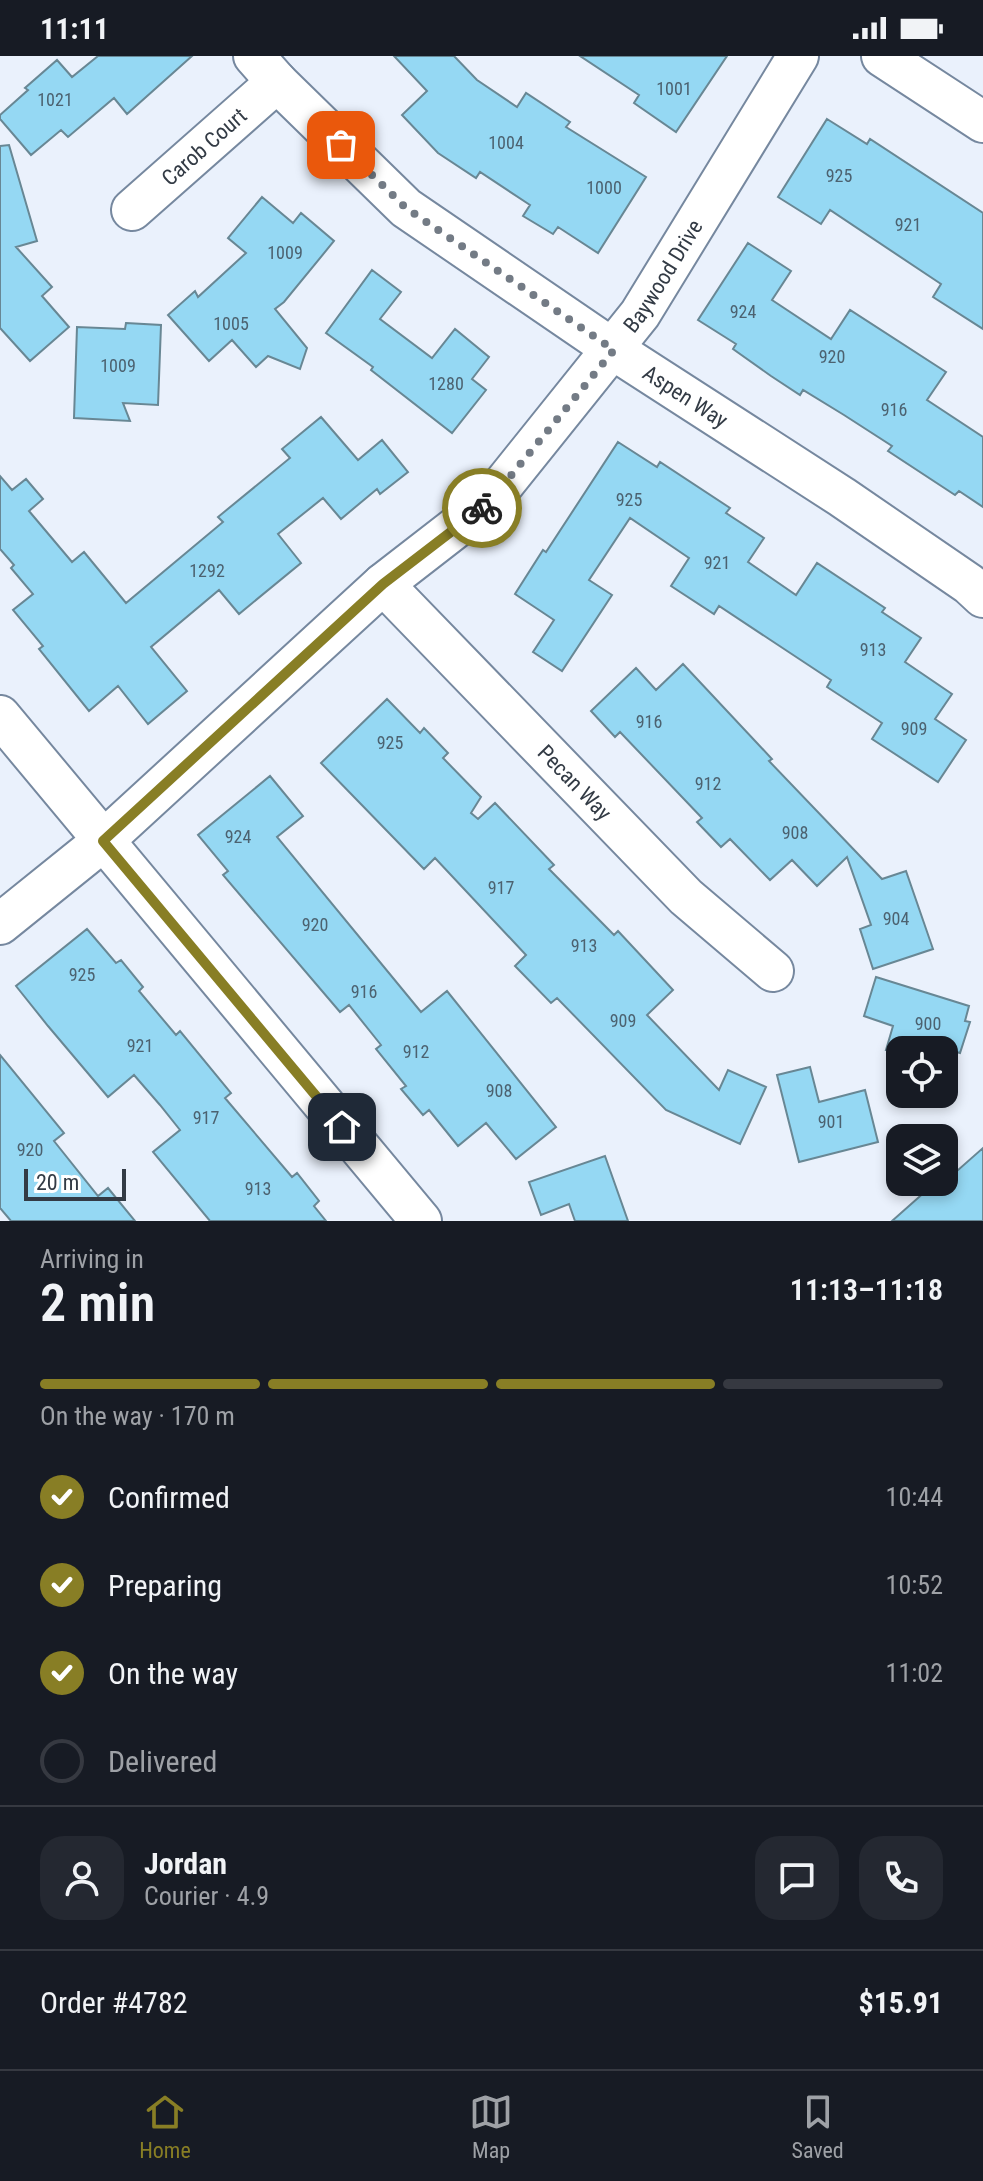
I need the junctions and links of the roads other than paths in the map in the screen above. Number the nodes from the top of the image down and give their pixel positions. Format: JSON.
{"nodes":[{"id":1,"x":798,"y":56,"type":"edge"},
{"id":2,"x":882,"y":56,"type":"edge"},
{"id":3,"x":266,"y":69,"type":"edge"},
{"id":4,"x":983,"y":122,"type":"edge"},
{"id":5,"x":132,"y":210,"type":"dead end"},
{"id":6,"x":614,"y":350,"type":"junction"},
{"id":7,"x":383,"y":584,"type":"junction"},
{"id":8,"x":983,"y":597,"type":"edge"},
{"id":9,"x":0,"y":716,"type":"edge"},
{"id":10,"x":103,"y":841,"type":"junction"},
{"id":11,"x":0,"y":924,"type":"edge"},
{"id":12,"x":773,"y":971,"type":"dead end"},
{"id":13,"x":421,"y":1221,"type":"edge"}],
"edges":[{"from":1,"to":6,"type":"street","name":"Baywood Drive"},
{"from":2,"to":4,"type":"street"},
{"from":3,"to":5,"type":"street","name":"Carob Court"},
{"from":3,"to":6,"type":"street","name":"Aspen Way"},
{"from":6,"to":7,"type":"street","name":"Baywood Drive"},
{"from":6,"to":8,"type":"street","name":"Aspen Way"},
{"from":7,"to":10,"type":"street","name":"Baywood Drive"},
{"from":7,"to":12,"type":"street","name":"Pecan Way"},
{"from":9,"to":10,"type":"street"},
{"from":10,"to":11,"type":"street","name":"Baywood Drive"},
{"from":10,"to":13,"type":"street"}]}
